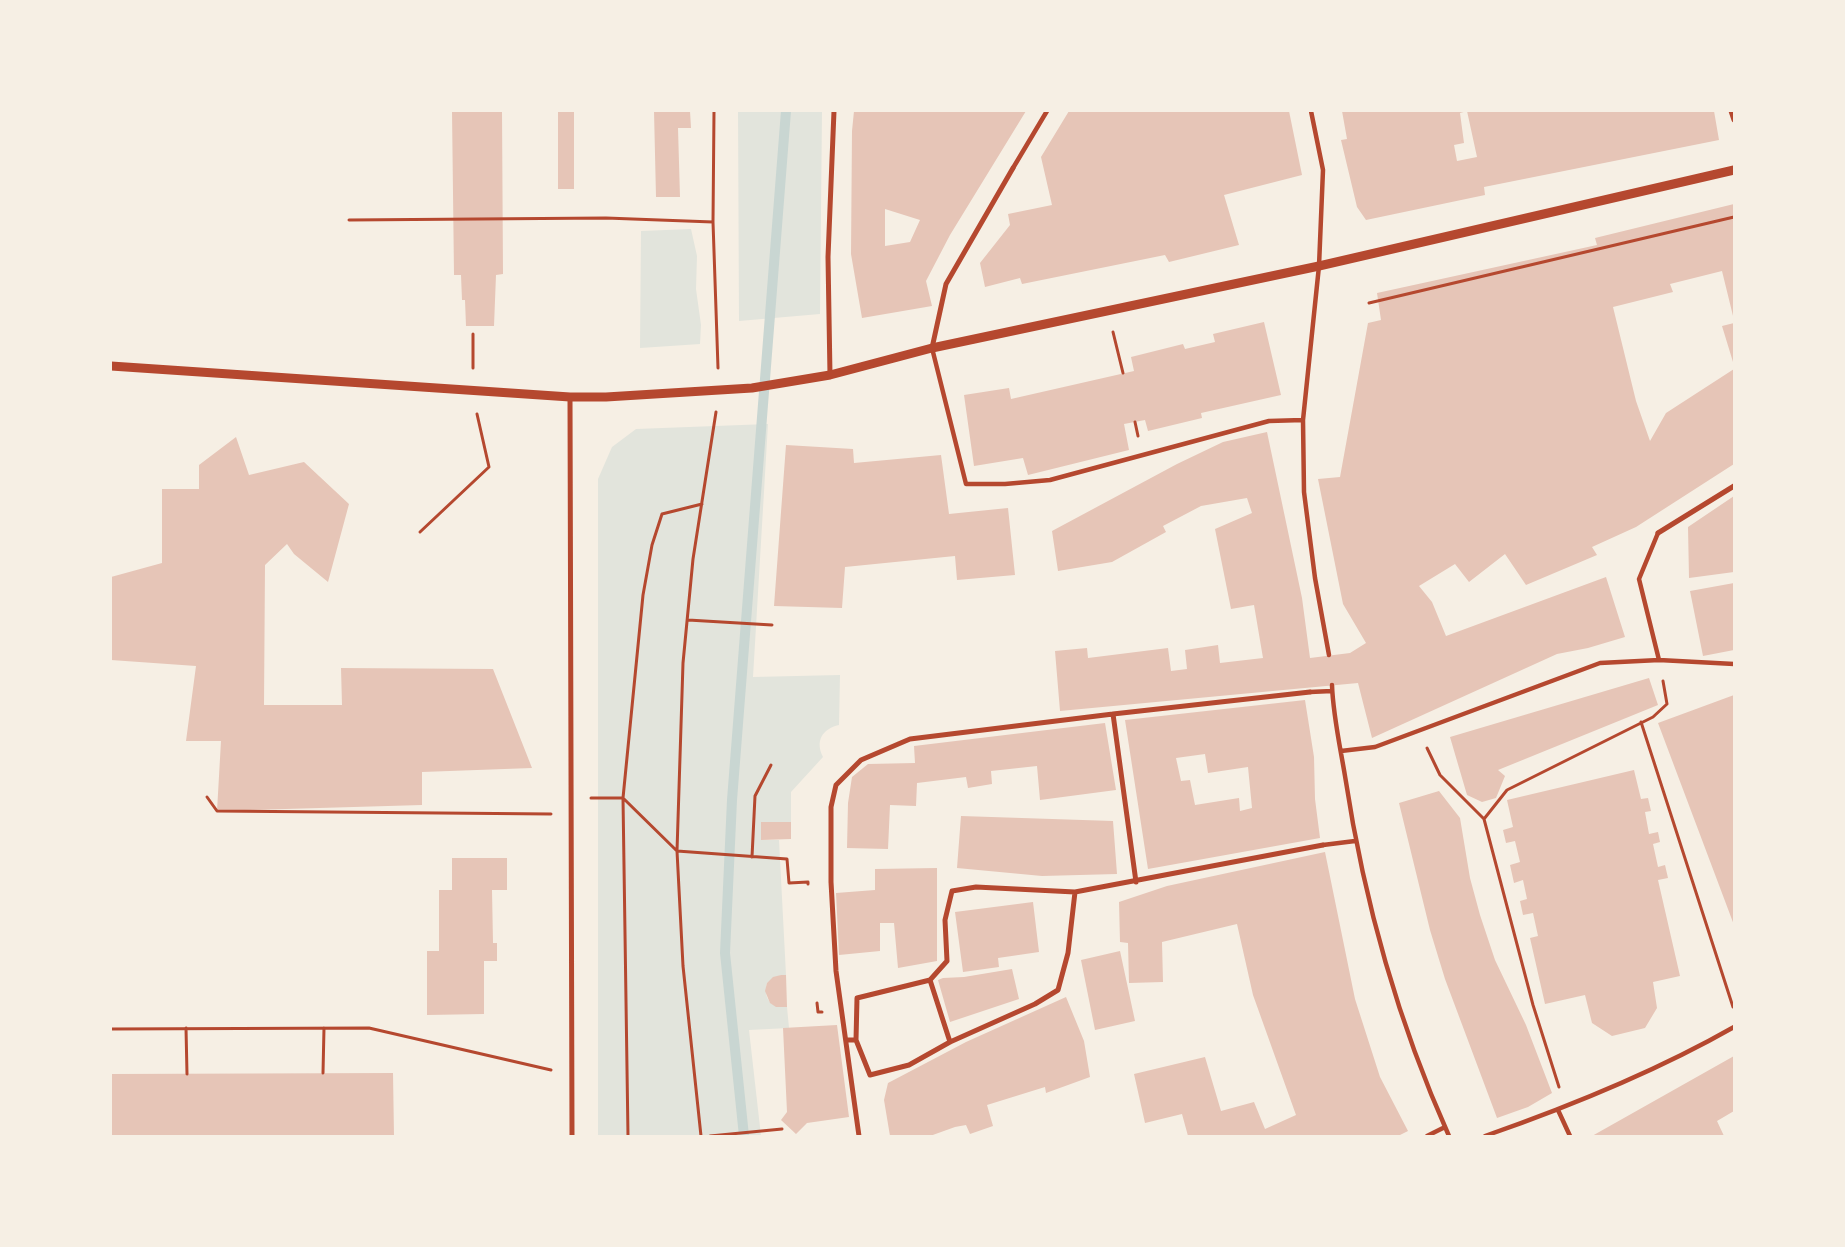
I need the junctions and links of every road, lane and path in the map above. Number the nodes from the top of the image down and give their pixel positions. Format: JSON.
{"nodes":[{"id":1,"x":714,"y":111,"type":"edge"},
{"id":2,"x":834,"y":111,"type":"edge"},
{"id":3,"x":1047,"y":111,"type":"edge"},
{"id":4,"x":1311,"y":111,"type":"edge"},
{"id":5,"x":1731,"y":111,"type":"edge"},
{"id":6,"x":1734,"y":120,"type":"edge"},
{"id":7,"x":1013,"y":168,"type":"joint"},
{"id":8,"x":1734,"y":170,"type":"edge"},
{"id":9,"x":1734,"y":217,"type":"edge"},
{"id":10,"x":349,"y":220,"type":"dead end"},
{"id":11,"x":713,"y":222,"type":"junction"},
{"id":12,"x":1319,"y":266,"type":"junction"},
{"id":13,"x":1369,"y":302,"type":"dead end"},
{"id":14,"x":1108,"y":311,"type":"junction"},
{"id":15,"x":473,"y":334,"type":"dead end"},
{"id":16,"x":932,"y":348,"type":"junction"},
{"id":17,"x":111,"y":366,"type":"edge"},
{"id":18,"x":1123,"y":373,"type":"dead end"},
{"id":19,"x":830,"y":375,"type":"junction"},
{"id":20,"x":719,"y":390,"type":"junction"},
{"id":21,"x":472,"y":391,"type":"junction"},
{"id":22,"x":570,"y":397,"type":"junction"},
{"id":23,"x":1303,"y":420,"type":"junction"},
{"id":24,"x":1734,"y":486,"type":"edge"},
{"id":25,"x":702,"y":504,"type":"junction"},
{"id":26,"x":420,"y":532,"type":"dead end"},
{"id":27,"x":1658,"y":533,"type":"joint"},
{"id":28,"x":688,"y":620,"type":"junction"},
{"id":29,"x":772,"y":625,"type":"dead end"},
{"id":30,"x":1329,"y":655,"type":"dead end"},
{"id":31,"x":1659,"y":660,"type":"junction"},
{"id":32,"x":1734,"y":664,"type":"edge"},
{"id":33,"x":1310,"y":692,"type":"joint"},
{"id":34,"x":1113,"y":714,"type":"junction"},
{"id":35,"x":1641,"y":722,"type":"junction"},
{"id":36,"x":1418,"y":731,"type":"junction"},
{"id":37,"x":1341,"y":752,"type":"junction"},
{"id":38,"x":771,"y":765,"type":"dead end"},
{"id":39,"x":207,"y":797,"type":"dead end"},
{"id":40,"x":623,"y":798,"type":"junction"},
{"id":41,"x":570,"y":799,"type":"junction"},
{"id":42,"x":570,"y":814,"type":"junction"},
{"id":43,"x":1484,"y":819,"type":"junction"},
{"id":44,"x":1354,"y":841,"type":"junction"},
{"id":45,"x":1323,"y":845,"type":"joint"},
{"id":46,"x":677,"y":851,"type":"junction"},
{"id":47,"x":752,"y":857,"type":"junction"},
{"id":48,"x":1136,"y":882,"type":"junction"},
{"id":49,"x":789,"y":883,"type":"dead end"},
{"id":50,"x":1075,"y":892,"type":"junction"},
{"id":51,"x":930,"y":980,"type":"junction"},
{"id":52,"x":1734,"y":1010,"type":"edge"},
{"id":53,"x":1734,"y":1027,"type":"edge"},
{"id":54,"x":111,"y":1028,"type":"edge"},
{"id":55,"x":186,"y":1028,"type":"junction"},
{"id":56,"x":324,"y":1028,"type":"junction"},
{"id":57,"x":847,"y":1040,"type":"junction"},
{"id":58,"x":856,"y":1040,"type":"junction"},
{"id":59,"x":950,"y":1042,"type":"junction"},
{"id":60,"x":322,"y":1073,"type":"dead end"},
{"id":61,"x":187,"y":1074,"type":"dead end"},
{"id":62,"x":571,"y":1074,"type":"junction"},
{"id":63,"x":1565,"y":1107,"type":"junction"},
{"id":64,"x":1558,"y":1110,"type":"junction"},
{"id":65,"x":1445,"y":1127,"type":"junction"},
{"id":66,"x":782,"y":1129,"type":"dead end"},
{"id":67,"x":572,"y":1136,"type":"edge"},
{"id":68,"x":628,"y":1136,"type":"edge"},
{"id":69,"x":701,"y":1136,"type":"edge"},
{"id":70,"x":710,"y":1136,"type":"edge"},
{"id":71,"x":859,"y":1136,"type":"edge"},
{"id":72,"x":1427,"y":1136,"type":"edge"},
{"id":73,"x":1449,"y":1136,"type":"edge"},
{"id":74,"x":1485,"y":1136,"type":"edge"},
{"id":75,"x":1570,"y":1136,"type":"edge"}],
"edges":[{"from":1,"to":11,"type":"path"},
{"from":2,"to":19,"type":"street"},
{"from":3,"to":7,"type":"street"},
{"from":4,"to":12,"type":"street"},
{"from":5,"to":6,"type":"street"},
{"from":7,"to":16,"type":"street"},
{"from":8,"to":12,"type":"street"},
{"from":9,"to":13,"type":"path"},
{"from":10,"to":11,"type":"path"},
{"from":11,"to":20,"type":"path"},
{"from":12,"to":14,"type":"street"},
{"from":12,"to":23,"type":"street"},
{"from":14,"to":16,"type":"street"},
{"from":14,"to":18,"type":"path"},
{"from":15,"to":21,"type":"path"},
{"from":16,"to":19,"type":"street"},
{"from":16,"to":23,"type":"street"},
{"from":17,"to":21,"type":"street"},
{"from":19,"to":20,"type":"street"},
{"from":20,"to":22,"type":"street"},
{"from":20,"to":25,"type":"path"},
{"from":21,"to":22,"type":"street"},
{"from":21,"to":26,"type":"path"},
{"from":22,"to":41,"type":"street"},
{"from":23,"to":30,"type":"street"},
{"from":24,"to":27,"type":"street"},
{"from":25,"to":28,"type":"path"},
{"from":25,"to":40,"type":"path"},
{"from":27,"to":31,"type":"street"},
{"from":28,"to":29,"type":"path"},
{"from":28,"to":46,"type":"path"},
{"from":31,"to":32,"type":"street"},
{"from":31,"to":35,"type":"path"},
{"from":31,"to":36,"type":"street"},
{"from":33,"to":34,"type":"street"},
{"from":33,"to":37,"type":"street"},
{"from":34,"to":48,"type":"street"},
{"from":34,"to":57,"type":"street"},
{"from":35,"to":43,"type":"path"},
{"from":35,"to":52,"type":"path"},
{"from":36,"to":37,"type":"street"},
{"from":36,"to":43,"type":"path"},
{"from":37,"to":44,"type":"street"},
{"from":38,"to":47,"type":"path"},
{"from":39,"to":42,"type":"path"},
{"from":40,"to":41,"type":"path"},
{"from":40,"to":46,"type":"path"},
{"from":40,"to":68,"type":"path"},
{"from":41,"to":42,"type":"street"},
{"from":42,"to":62,"type":"street"},
{"from":43,"to":63,"type":"path"},
{"from":44,"to":45,"type":"street"},
{"from":44,"to":65,"type":"street"},
{"from":45,"to":48,"type":"street"},
{"from":46,"to":47,"type":"path"},
{"from":46,"to":69,"type":"path"},
{"from":47,"to":49,"type":"path"},
{"from":48,"to":50,"type":"street"},
{"from":50,"to":51,"type":"street"},
{"from":50,"to":59,"type":"street"},
{"from":51,"to":58,"type":"street"},
{"from":51,"to":59,"type":"street"},
{"from":53,"to":63,"type":"street"},
{"from":54,"to":55,"type":"path"},
{"from":55,"to":56,"type":"path"},
{"from":55,"to":61,"type":"path"},
{"from":56,"to":60,"type":"path"},
{"from":56,"to":62,"type":"path"},
{"from":57,"to":58,"type":"street"},
{"from":57,"to":71,"type":"street"},
{"from":58,"to":59,"type":"street"},
{"from":62,"to":67,"type":"street"},
{"from":63,"to":64,"type":"street"},
{"from":64,"to":74,"type":"street"},
{"from":64,"to":75,"type":"street"},
{"from":65,"to":72,"type":"street"},
{"from":65,"to":73,"type":"street"},
{"from":66,"to":70,"type":"path"}]}
